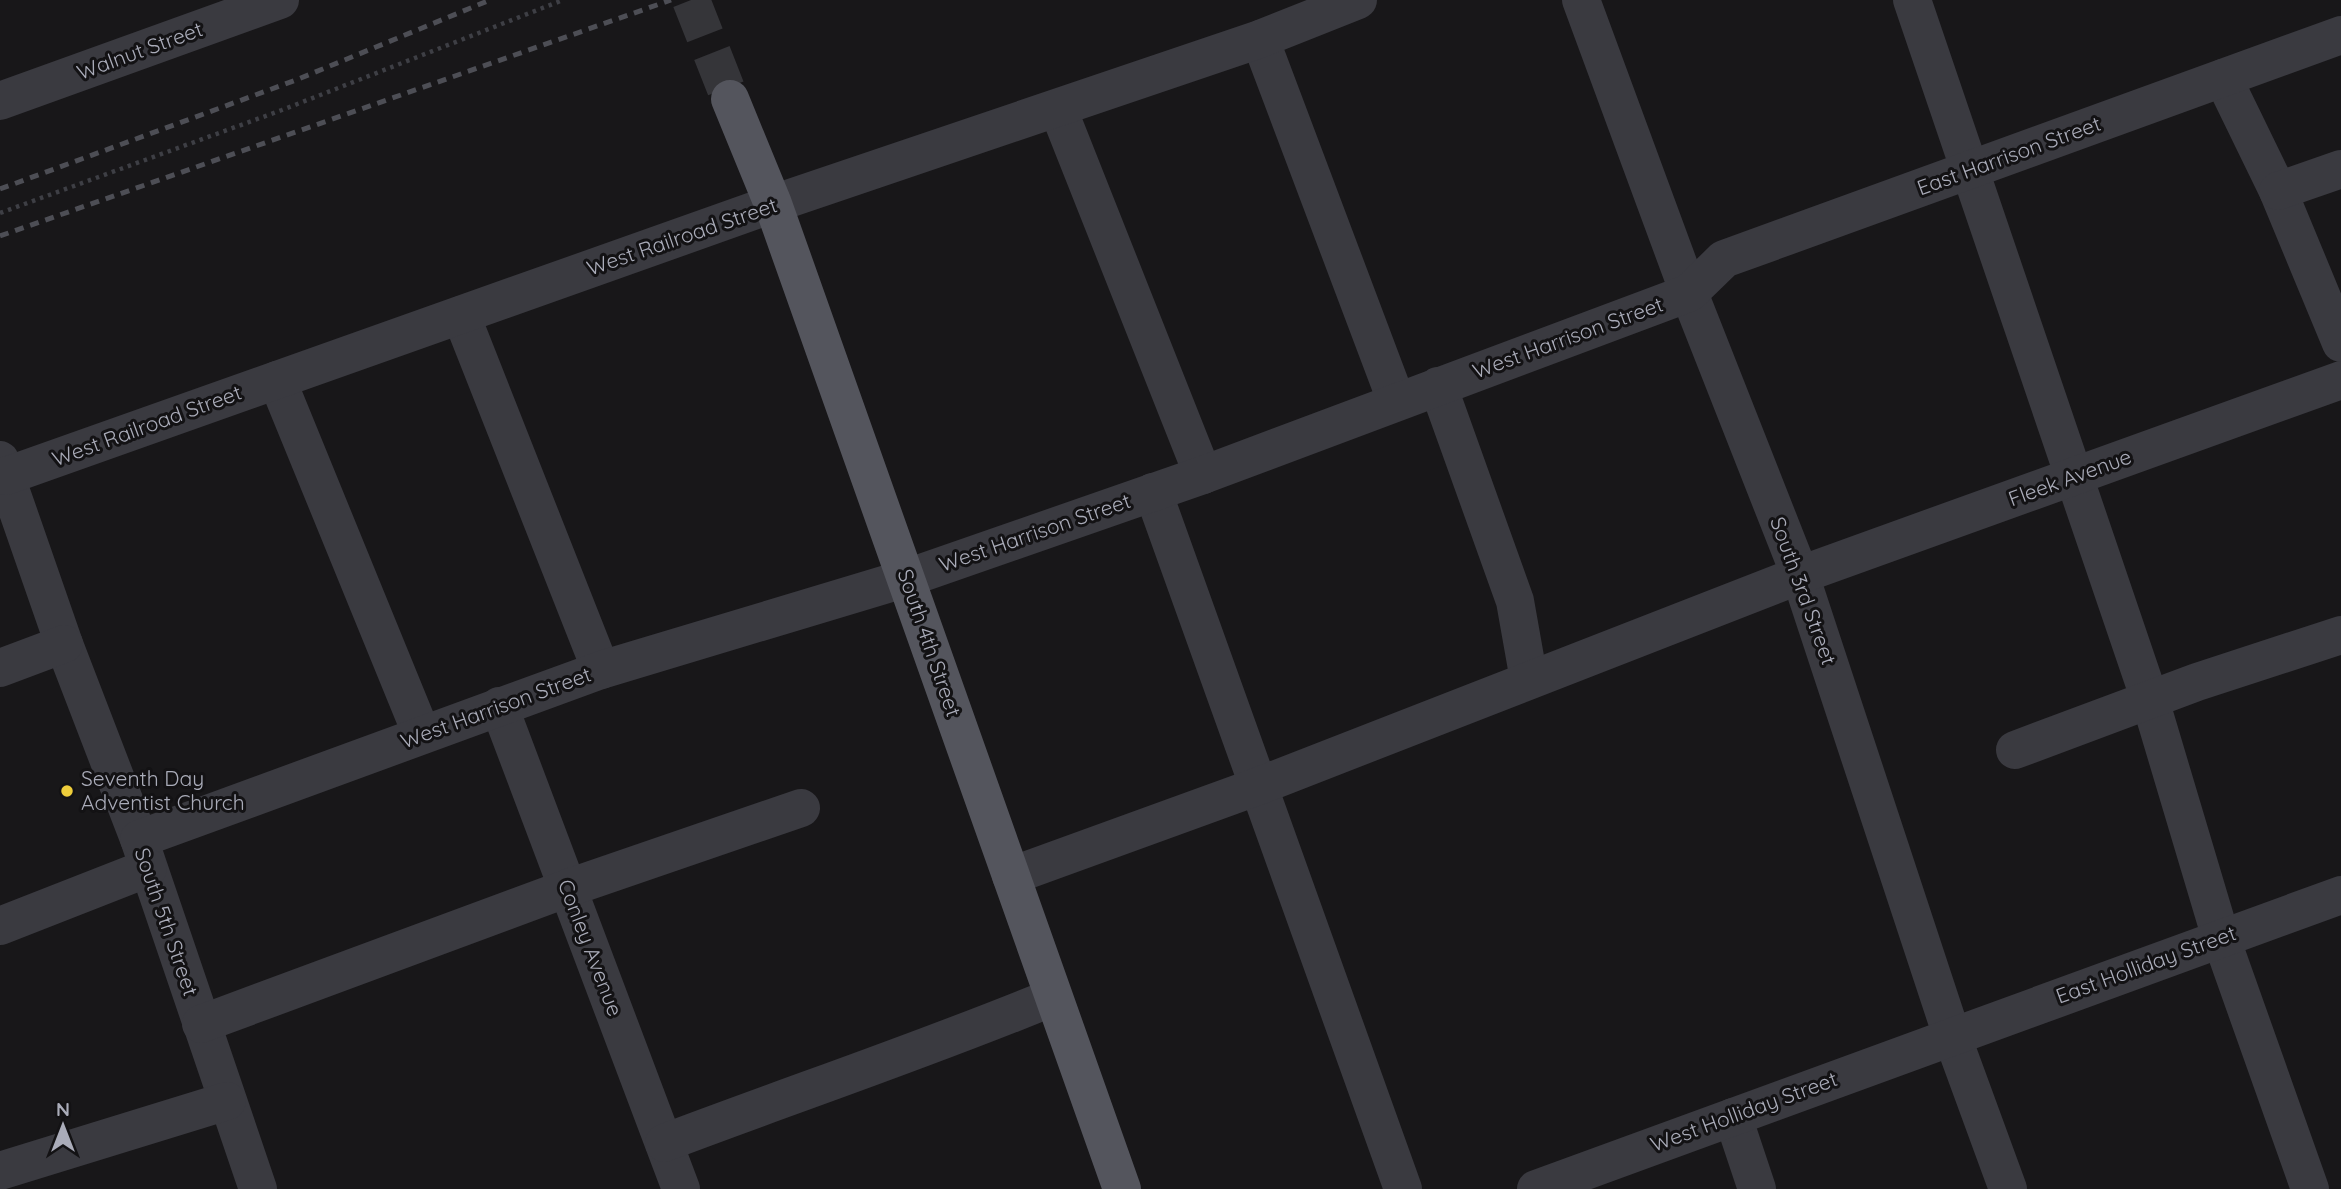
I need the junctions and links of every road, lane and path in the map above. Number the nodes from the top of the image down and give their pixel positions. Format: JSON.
{"nodes":[{"id":1,"x":280,"y":0,"type":"edge"},
{"id":2,"x":563,"y":0,"type":"edge"},
{"id":3,"x":1357,"y":0,"type":"edge"},
{"id":4,"x":1581,"y":0,"type":"edge"},
{"id":5,"x":1912,"y":0,"type":"edge"},
{"id":6,"x":2341,"y":35,"type":"edge"},
{"id":7,"x":1260,"y":38,"type":"junction"},
{"id":8,"x":2223,"y":78,"type":"junction"},
{"id":9,"x":730,"y":99,"type":"tunnel mouth"},
{"id":10,"x":0,"y":101,"type":"edge"},
{"id":11,"x":1058,"y":109,"type":"junction"},
{"id":12,"x":2341,"y":169,"type":"edge"},
{"id":13,"x":1972,"y":170,"type":"junction"},
{"id":14,"x":2278,"y":191,"type":"junction"},
{"id":15,"x":773,"y":205,"type":"junction"},
{"id":16,"x":0,"y":213,"type":"edge"},
{"id":17,"x":1689,"y":293,"type":"junction"},
{"id":18,"x":461,"y":315,"type":"junction"},
{"id":19,"x":2341,"y":343,"type":"edge"},
{"id":20,"x":277,"y":380,"type":"junction"},
{"id":21,"x":2341,"y":380,"type":"edge"},
{"id":22,"x":1438,"y":386,"type":"junction"},
{"id":23,"x":1396,"y":400,"type":"junction"},
{"id":24,"x":3,"y":468,"type":"edge"},
{"id":25,"x":1203,"y":475,"type":"junction"},
{"id":26,"x":2075,"y":476,"type":"junction"},
{"id":27,"x":1153,"y":492,"type":"junction"},
{"id":28,"x":1800,"y":575,"type":"junction"},
{"id":29,"x":907,"y":578,"type":"junction"},
{"id":30,"x":2341,"y":635,"type":"edge"},
{"id":31,"x":64,"y":644,"type":"junction"},
{"id":32,"x":0,"y":668,"type":"edge"},
{"id":33,"x":601,"y":670,"type":"junction"},
{"id":34,"x":1529,"y":680,"type":"junction"},
{"id":35,"x":2150,"y":699,"type":"junction"},
{"id":36,"x":499,"y":706,"type":"junction"},
{"id":37,"x":422,"y":735,"type":"junction"},
{"id":38,"x":2015,"y":750,"type":"dead end"},
{"id":39,"x":1256,"y":787,"type":"junction"},
{"id":40,"x":801,"y":808,"type":"dead end"},
{"id":41,"x":143,"y":854,"type":"junction"},
{"id":42,"x":1010,"y":876,"type":"junction"},
{"id":43,"x":568,"y":888,"type":"junction"},
{"id":44,"x":2341,"y":895,"type":"edge"},
{"id":45,"x":0,"y":926,"type":"edge"},
{"id":46,"x":2221,"y":937,"type":"junction"},
{"id":47,"x":1054,"y":997,"type":"junction"},
{"id":48,"x":201,"y":1024,"type":"junction"},
{"id":49,"x":1952,"y":1036,"type":"junction"},
{"id":50,"x":227,"y":1101,"type":"junction"},
{"id":51,"x":1733,"y":1117,"type":"junction"},
{"id":52,"x":664,"y":1143,"type":"junction"},
{"id":53,"x":0,"y":1171,"type":"edge"},
{"id":54,"x":258,"y":1189,"type":"edge"},
{"id":55,"x":681,"y":1189,"type":"edge"},
{"id":56,"x":1122,"y":1189,"type":"edge"},
{"id":57,"x":1403,"y":1189,"type":"edge"},
{"id":58,"x":1536,"y":1189,"type":"edge"},
{"id":59,"x":1757,"y":1189,"type":"edge"},
{"id":60,"x":2008,"y":1189,"type":"edge"},
{"id":61,"x":2310,"y":1189,"type":"edge"}],
"edges":[{"from":1,"to":10,"type":"street","name":"Walnut Street"},
{"from":2,"to":16,"type":"path"},
{"from":3,"to":7,"type":"street","name":"West Railroad Street"},
{"from":4,"to":17,"type":"street","name":"South 3rd Street"},
{"from":5,"to":13,"type":"street"},
{"from":6,"to":8,"type":"street","name":"East Harrison Street"},
{"from":7,"to":11,"type":"street","name":"West Railroad Street"},
{"from":7,"to":23,"type":"street"},
{"from":8,"to":13,"type":"street","name":"East Harrison Street"},
{"from":8,"to":14,"type":"street"},
{"from":9,"to":15,"type":"main road","name":"South 4th Street"},
{"from":11,"to":15,"type":"street","name":"West Railroad Street"},
{"from":11,"to":25,"type":"street"},
{"from":12,"to":14,"type":"street"},
{"from":13,"to":17,"type":"street","name":"East Harrison Street"},
{"from":13,"to":26,"type":"street"},
{"from":14,"to":19,"type":"street"},
{"from":15,"to":18,"type":"street","name":"West Railroad Street"},
{"from":15,"to":29,"type":"main road","name":"South 4th Street"},
{"from":17,"to":22,"type":"street","name":"West Harrison Street"},
{"from":17,"to":28,"type":"street","name":"South 3rd Street"},
{"from":18,"to":20,"type":"street","name":"West Railroad Street"},
{"from":18,"to":33,"type":"street"},
{"from":20,"to":24,"type":"street","name":"West Railroad Street"},
{"from":20,"to":37,"type":"street"},
{"from":21,"to":26,"type":"street","name":"Fleek Avenue"},
{"from":22,"to":23,"type":"street","name":"West Harrison Street"},
{"from":22,"to":34,"type":"street"},
{"from":23,"to":25,"type":"street","name":"West Harrison Street"},
{"from":24,"to":31,"type":"street","name":"South 5th Street"},
{"from":25,"to":27,"type":"street","name":"West Harrison Street"},
{"from":26,"to":28,"type":"street","name":"Fleek Avenue"},
{"from":26,"to":35,"type":"street"},
{"from":27,"to":29,"type":"street","name":"West Harrison Street"},
{"from":27,"to":39,"type":"street"},
{"from":28,"to":34,"type":"street","name":"Fleek Avenue"},
{"from":28,"to":49,"type":"street","name":"South 3rd Street"},
{"from":29,"to":33,"type":"street","name":"West Harrison Street"},
{"from":29,"to":42,"type":"main road","name":"South 4th Street"},
{"from":30,"to":35,"type":"street"},
{"from":31,"to":32,"type":"street"},
{"from":31,"to":41,"type":"street","name":"South 5th Street"},
{"from":33,"to":36,"type":"street","name":"West Harrison Street"},
{"from":34,"to":39,"type":"street","name":"Fleek Avenue"},
{"from":35,"to":38,"type":"street"},
{"from":35,"to":46,"type":"street"},
{"from":36,"to":37,"type":"street","name":"West Harrison Street"},
{"from":36,"to":43,"type":"street","name":"Conley Avenue"},
{"from":37,"to":41,"type":"street","name":"West Harrison Street"},
{"from":39,"to":42,"type":"street","name":"Fleek Avenue"},
{"from":39,"to":57,"type":"street"},
{"from":40,"to":43,"type":"street"},
{"from":41,"to":45,"type":"street","name":"West Harrison Street"},
{"from":41,"to":48,"type":"street","name":"South 5th Street"},
{"from":42,"to":47,"type":"main road","name":"South 4th Street"},
{"from":43,"to":48,"type":"street"},
{"from":43,"to":52,"type":"street","name":"Conley Avenue"},
{"from":44,"to":46,"type":"street","name":"East Holliday Street"},
{"from":46,"to":49,"type":"street","name":"East Holliday Street"},
{"from":46,"to":61,"type":"street"},
{"from":47,"to":52,"type":"street"},
{"from":47,"to":56,"type":"main road","name":"South 4th Street"},
{"from":48,"to":50,"type":"street","name":"South 5th Street"},
{"from":49,"to":51,"type":"street","name":"West Holliday Street"},
{"from":49,"to":60,"type":"street","name":"South 3rd Street"},
{"from":50,"to":53,"type":"street"},
{"from":50,"to":54,"type":"street","name":"South 5th Street"},
{"from":51,"to":58,"type":"street","name":"West Holliday Street"},
{"from":51,"to":59,"type":"street"},
{"from":52,"to":55,"type":"street","name":"Conley Avenue"}]}
